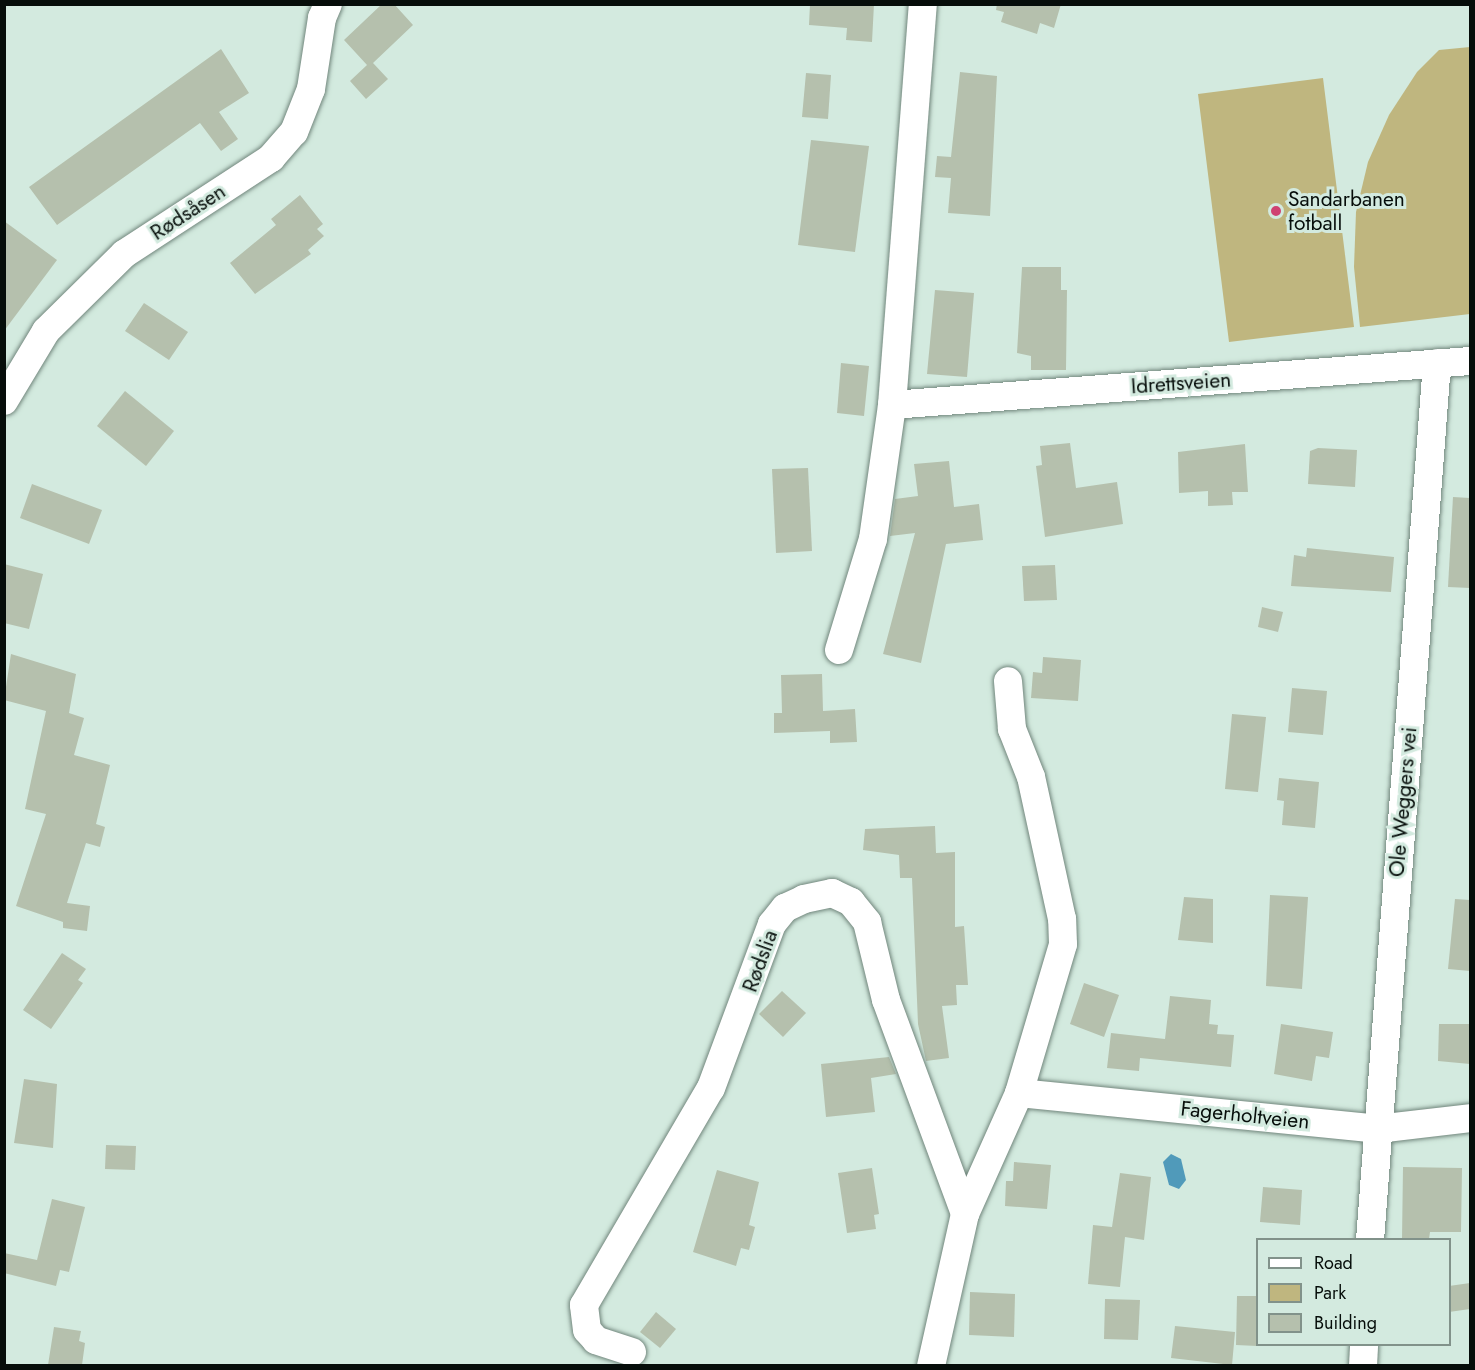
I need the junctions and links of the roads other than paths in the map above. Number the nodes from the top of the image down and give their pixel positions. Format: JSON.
{"nodes":[{"id":1,"x":328,"y":4,"type":"edge"},
{"id":2,"x":923,"y":4,"type":"edge"},
{"id":3,"x":1470,"y":361,"type":"edge"},
{"id":4,"x":1437,"y":364,"type":"junction"},
{"id":5,"x":4,"y":401,"type":"edge"},
{"id":6,"x":892,"y":405,"type":"junction"},
{"id":7,"x":839,"y":650,"type":"dead end"},
{"id":8,"x":1008,"y":681,"type":"dead end"},
{"id":9,"x":1019,"y":1093,"type":"junction"},
{"id":10,"x":1470,"y":1118,"type":"edge"},
{"id":11,"x":1377,"y":1129,"type":"junction"},
{"id":12,"x":965,"y":1214,"type":"junction"},
{"id":13,"x":1370,"y":1238,"type":"edge"},
{"id":14,"x":1364,"y":1346,"type":"edge"},
{"id":15,"x":632,"y":1352,"type":"dead end"},
{"id":16,"x":931,"y":1365,"type":"edge"},
{"id":17,"x":1363,"y":1365,"type":"edge"}],
"edges":[{"from":1,"to":5,"type":"street","name":"Rødsåsen"},
{"from":2,"to":6,"type":"street"},
{"from":3,"to":4,"type":"street","name":"Idrettsveien"},
{"from":4,"to":6,"type":"street","name":"Idrettsveien"},
{"from":4,"to":11,"type":"street","name":"Ole Weggers vei"},
{"from":6,"to":7,"type":"street"},
{"from":8,"to":9,"type":"street"},
{"from":9,"to":11,"type":"street","name":"Fagerholtveien"},
{"from":9,"to":12,"type":"street"},
{"from":10,"to":11,"type":"street","name":"Fagerholtveien"},
{"from":11,"to":13,"type":"street","name":"Ole Weggers vei"},
{"from":12,"to":15,"type":"street","name":"Rødslia"},
{"from":12,"to":16,"type":"street"},
{"from":14,"to":17,"type":"street"}]}
